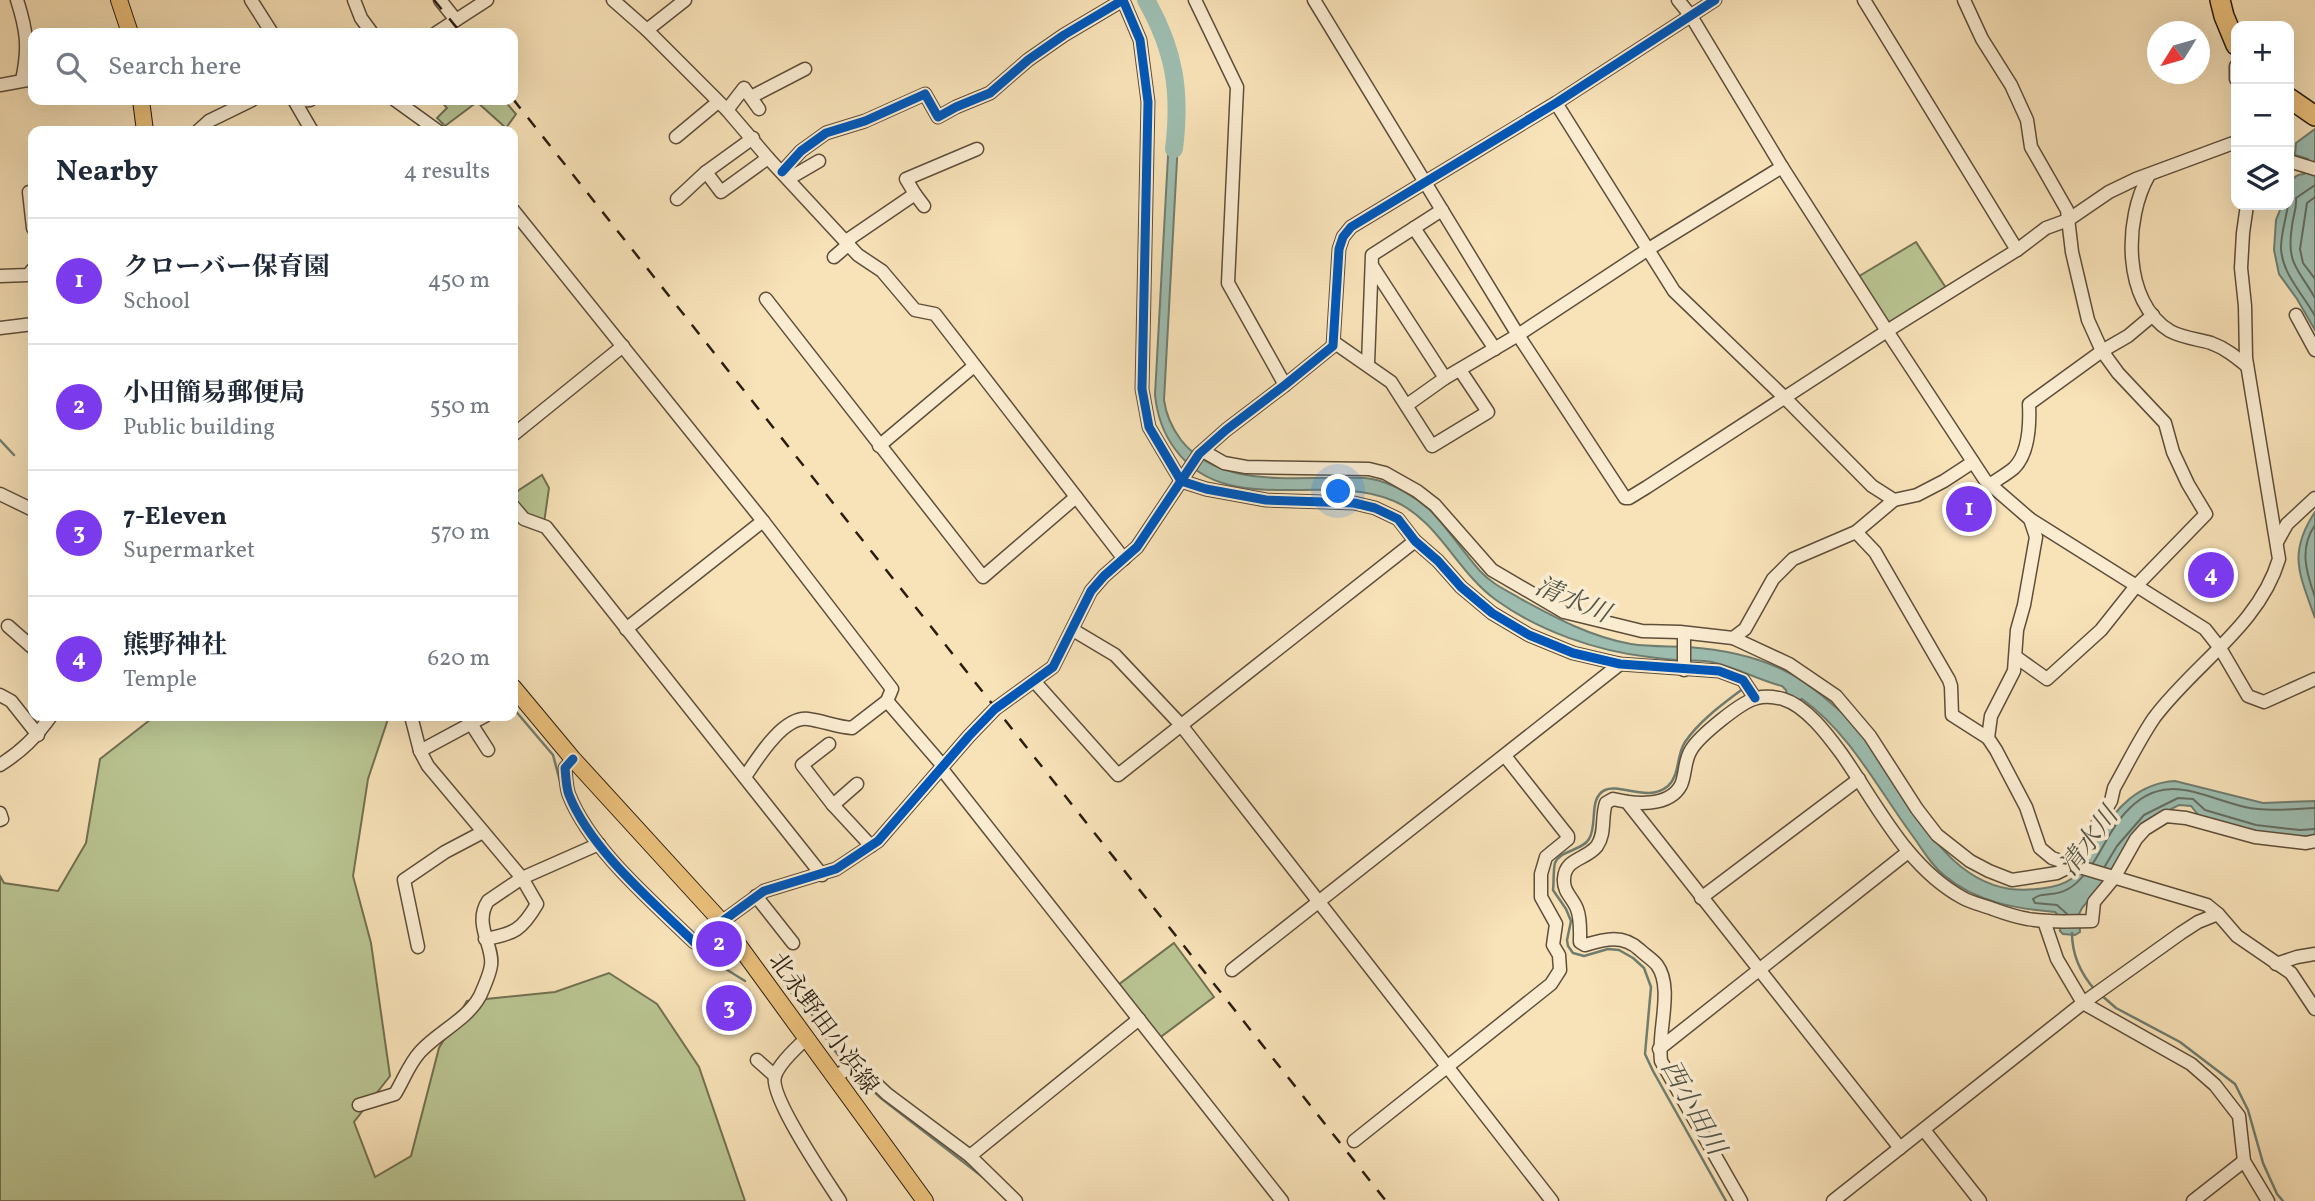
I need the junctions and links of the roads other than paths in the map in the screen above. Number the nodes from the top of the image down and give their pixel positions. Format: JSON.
{"nodes":[{"id":1,"x":17,"y":0,"type":"edge"},
{"id":2,"x":251,"y":0,"type":"edge"},
{"id":3,"x":354,"y":0,"type":"edge"},
{"id":4,"x":440,"y":0,"type":"edge"},
{"id":5,"x":487,"y":0,"type":"edge"},
{"id":6,"x":613,"y":0,"type":"edge"},
{"id":7,"x":685,"y":0,"type":"edge"},
{"id":8,"x":1195,"y":0,"type":"edge"},
{"id":9,"x":1314,"y":0,"type":"edge"},
{"id":10,"x":1678,"y":0,"type":"edge"},
{"id":11,"x":1715,"y":0,"type":"edge"},
{"id":12,"x":1864,"y":0,"type":"edge"},
{"id":13,"x":1964,"y":0,"type":"edge"},
{"id":14,"x":2220,"y":0,"type":"edge"},
{"id":15,"x":121,"y":1,"type":"edge"},
{"id":16,"x":1691,"y":16,"type":"junction"},
{"id":17,"x":456,"y":20,"type":"junction"},
{"id":18,"x":129,"y":28,"type":"edge"},
{"id":19,"x":269,"y":28,"type":"edge"},
{"id":20,"x":368,"y":28,"type":"edge"},
{"id":21,"x":444,"y":28,"type":"edge"},
{"id":22,"x":647,"y":30,"type":"junction"},
{"id":23,"x":2231,"y":33,"type":"edge"},
{"id":24,"x":805,"y":69,"type":"dead end"},
{"id":25,"x":28,"y":79,"type":"edge"},
{"id":26,"x":0,"y":85,"type":"edge"},
{"id":27,"x":2294,"y":101,"type":"edge"},
{"id":28,"x":1556,"y":103,"type":"junction"},
{"id":29,"x":142,"y":105,"type":"edge"},
{"id":30,"x":242,"y":105,"type":"edge"},
{"id":31,"x":297,"y":105,"type":"edge"},
{"id":32,"x":402,"y":105,"type":"edge"},
{"id":33,"x":723,"y":106,"type":"junction"},
{"id":34,"x":2315,"y":116,"type":"edge"},
{"id":35,"x":144,"y":126,"type":"edge"},
{"id":36,"x":205,"y":126,"type":"edge"},
{"id":37,"x":309,"y":126,"type":"edge"},
{"id":38,"x":431,"y":126,"type":"edge"},
{"id":39,"x":676,"y":137,"type":"dead end"},
{"id":40,"x":753,"y":138,"type":"junction"},
{"id":41,"x":2231,"y":144,"type":"edge"},
{"id":42,"x":976,"y":149,"type":"dead end"},
{"id":43,"x":768,"y":158,"type":"junction"},
{"id":44,"x":820,"y":161,"type":"dead end"},
{"id":45,"x":1782,"y":167,"type":"junction"},
{"id":46,"x":706,"y":172,"type":"junction"},
{"id":47,"x":2149,"y":174,"type":"junction"},
{"id":48,"x":785,"y":176,"type":"junction"},
{"id":49,"x":1426,"y":183,"type":"junction"},
{"id":50,"x":915,"y":194,"type":"junction"},
{"id":51,"x":677,"y":199,"type":"dead end"},
{"id":52,"x":924,"y":206,"type":"dead end"},
{"id":53,"x":1442,"y":210,"type":"junction"},
{"id":54,"x":2246,"y":210,"type":"edge"},
{"id":55,"x":518,"y":216,"type":"edge"},
{"id":56,"x":2068,"y":220,"type":"junction"},
{"id":57,"x":1414,"y":228,"type":"junction"},
{"id":58,"x":847,"y":242,"type":"junction"},
{"id":59,"x":1647,"y":250,"type":"junction"},
{"id":60,"x":2017,"y":250,"type":"junction"},
{"id":61,"x":834,"y":257,"type":"dead end"},
{"id":62,"x":1373,"y":266,"type":"junction"},
{"id":63,"x":28,"y":274,"type":"edge"},
{"id":64,"x":0,"y":276,"type":"edge"},
{"id":65,"x":766,"y":299,"type":"dead end"},
{"id":66,"x":2153,"y":315,"type":"junction"},
{"id":67,"x":2296,"y":315,"type":"dead end"},
{"id":68,"x":28,"y":325,"type":"edge"},
{"id":69,"x":0,"y":328,"type":"edge"},
{"id":70,"x":1887,"y":331,"type":"junction"},
{"id":71,"x":1518,"y":335,"type":"junction"},
{"id":72,"x":1335,"y":343,"type":"junction"},
{"id":73,"x":623,"y":346,"type":"junction"},
{"id":74,"x":1495,"y":349,"type":"junction"},
{"id":75,"x":2315,"y":350,"type":"edge"},
{"id":76,"x":2102,"y":351,"type":"junction"},
{"id":77,"x":1368,"y":364,"type":"junction"},
{"id":78,"x":974,"y":366,"type":"junction"},
{"id":79,"x":2247,"y":366,"type":"junction"},
{"id":80,"x":1460,"y":370,"type":"junction"},
{"id":81,"x":1445,"y":378,"type":"junction"},
{"id":82,"x":1285,"y":386,"type":"junction"},
{"id":83,"x":1785,"y":398,"type":"junction"},
{"id":84,"x":1407,"y":405,"type":"junction"},
{"id":85,"x":518,"y":431,"type":"edge"},
{"id":86,"x":878,"y":446,"type":"junction"},
{"id":87,"x":1201,"y":452,"type":"junction"},
{"id":88,"x":1973,"y":462,"type":"junction"},
{"id":89,"x":1184,"y":478,"type":"junction"},
{"id":90,"x":1991,"y":484,"type":"junction"},
{"id":91,"x":0,"y":495,"type":"edge"},
{"id":92,"x":1076,"y":496,"type":"junction"},
{"id":93,"x":2315,"y":498,"type":"edge"},
{"id":94,"x":1894,"y":500,"type":"junction"},
{"id":95,"x":28,"y":508,"type":"edge"},
{"id":96,"x":518,"y":512,"type":"edge"},
{"id":97,"x":2030,"y":519,"type":"junction"},
{"id":98,"x":763,"y":521,"type":"junction"},
{"id":99,"x":1856,"y":532,"type":"junction"},
{"id":100,"x":1415,"y":541,"type":"junction"},
{"id":101,"x":2277,"y":542,"type":"junction"},
{"id":102,"x":1124,"y":559,"type":"junction"},
{"id":103,"x":2136,"y":586,"type":"junction"},
{"id":104,"x":8,"y":626,"type":"dead end"},
{"id":105,"x":626,"y":629,"type":"junction"},
{"id":106,"x":1073,"y":630,"type":"junction"},
{"id":107,"x":1684,"y":633,"type":"junction"},
{"id":108,"x":1733,"y":638,"type":"junction"},
{"id":109,"x":28,"y":644,"type":"edge"},
{"id":110,"x":2220,"y":648,"type":"junction"},
{"id":111,"x":2016,"y":657,"type":"junction"},
{"id":112,"x":1620,"y":664,"type":"junction"},
{"id":113,"x":1684,"y":670,"type":"junction"},
{"id":114,"x":2315,"y":680,"type":"edge"},
{"id":115,"x":1034,"y":681,"type":"junction"},
{"id":116,"x":0,"y":695,"type":"edge"},
{"id":117,"x":1755,"y":698,"type":"junction"},
{"id":118,"x":518,"y":700,"type":"edge"},
{"id":119,"x":887,"y":701,"type":"junction"},
{"id":120,"x":48,"y":721,"type":"edge"},
{"id":121,"x":412,"y":721,"type":"edge"},
{"id":122,"x":470,"y":722,"type":"joint"},
{"id":123,"x":1181,"y":725,"type":"junction"},
{"id":124,"x":38,"y":735,"type":"junction"},
{"id":125,"x":1988,"y":738,"type":"junction"},
{"id":126,"x":829,"y":744,"type":"dead end"},
{"id":127,"x":488,"y":750,"type":"dead end"},
{"id":128,"x":420,"y":751,"type":"junction"},
{"id":129,"x":1505,"y":756,"type":"junction"},
{"id":130,"x":573,"y":759,"type":"junction"},
{"id":131,"x":0,"y":765,"type":"edge"},
{"id":132,"x":942,"y":767,"type":"junction"},
{"id":133,"x":745,"y":777,"type":"junction"},
{"id":134,"x":1859,"y":779,"type":"junction"},
{"id":135,"x":858,"y":784,"type":"dead end"},
{"id":136,"x":1627,"y":802,"type":"junction"},
{"id":137,"x":833,"y":805,"type":"junction"},
{"id":138,"x":0,"y":813,"type":"edge"},
{"id":139,"x":0,"y":820,"type":"edge"},
{"id":140,"x":484,"y":832,"type":"junction"},
{"id":141,"x":2315,"y":841,"type":"edge"},
{"id":142,"x":596,"y":846,"type":"junction"},
{"id":143,"x":871,"y":846,"type":"junction"},
{"id":144,"x":1908,"y":852,"type":"junction"},
{"id":145,"x":2073,"y":865,"type":"junction"},
{"id":146,"x":822,"y":875,"type":"junction"},
{"id":147,"x":522,"y":878,"type":"junction"},
{"id":148,"x":2114,"y":878,"type":"junction"},
{"id":149,"x":756,"y":896,"type":"junction"},
{"id":150,"x":1701,"y":898,"type":"junction"},
{"id":151,"x":1319,"y":902,"type":"junction"},
{"id":152,"x":2218,"y":914,"type":"junction"},
{"id":153,"x":721,"y":921,"type":"junction"},
{"id":154,"x":2044,"y":921,"type":"junction"},
{"id":155,"x":485,"y":939,"type":"junction"},
{"id":156,"x":793,"y":943,"type":"dead end"},
{"id":157,"x":418,"y":947,"type":"dead end"},
{"id":158,"x":2315,"y":954,"type":"edge"},
{"id":159,"x":2276,"y":964,"type":"junction"},
{"id":160,"x":1232,"y":970,"type":"dead end"},
{"id":161,"x":1759,"y":971,"type":"junction"},
{"id":162,"x":2086,"y":1001,"type":"junction"},
{"id":163,"x":2315,"y":1009,"type":"edge"},
{"id":164,"x":1139,"y":1019,"type":"junction"},
{"id":165,"x":807,"y":1038,"type":"junction"},
{"id":166,"x":1659,"y":1049,"type":"junction"},
{"id":167,"x":757,"y":1060,"type":"dead end"},
{"id":168,"x":1447,"y":1067,"type":"junction"},
{"id":169,"x":844,"y":1071,"type":"junction"},
{"id":170,"x":775,"y":1076,"type":"junction"},
{"id":171,"x":359,"y":1105,"type":"dead end"},
{"id":172,"x":1923,"y":1130,"type":"junction"},
{"id":173,"x":1354,"y":1141,"type":"dead end"},
{"id":174,"x":1900,"y":1148,"type":"junction"},
{"id":175,"x":970,"y":1156,"type":"junction"},
{"id":176,"x":2244,"y":1161,"type":"junction"},
{"id":177,"x":840,"y":1201,"type":"edge"},
{"id":178,"x":925,"y":1201,"type":"edge"},
{"id":179,"x":1016,"y":1201,"type":"edge"},
{"id":180,"x":1281,"y":1201,"type":"edge"},
{"id":181,"x":1552,"y":1201,"type":"edge"},
{"id":182,"x":1741,"y":1201,"type":"edge"},
{"id":183,"x":1833,"y":1201,"type":"edge"},
{"id":184,"x":1980,"y":1201,"type":"edge"},
{"id":185,"x":2193,"y":1201,"type":"edge"},
{"id":186,"x":2268,"y":1201,"type":"edge"}],
"edges":[{"from":1,"to":25,"type":"street"},
{"from":2,"to":19,"type":"street"},
{"from":3,"to":20,"type":"street"},
{"from":4,"to":17,"type":"street"},
{"from":5,"to":17,"type":"street"},
{"from":6,"to":22,"type":"street"},
{"from":7,"to":22,"type":"street"},
{"from":8,"to":82,"type":"street"},
{"from":9,"to":49,"type":"street"},
{"from":10,"to":16,"type":"street"},
{"from":11,"to":16,"type":"street"},
{"from":12,"to":60,"type":"street"},
{"from":13,"to":56,"type":"street"},
{"from":14,"to":23,"type":"highway"},
{"from":15,"to":18,"type":"main road"},
{"from":16,"to":28,"type":"street"},
{"from":16,"to":45,"type":"street"},
{"from":17,"to":21,"type":"street"},
{"from":22,"to":33,"type":"street"},
{"from":24,"to":33,"type":"street"},
{"from":25,"to":26,"type":"street"},
{"from":27,"to":34,"type":"highway"},
{"from":28,"to":49,"type":"street"},
{"from":28,"to":59,"type":"street"},
{"from":29,"to":35,"type":"main road"},
{"from":30,"to":36,"type":"street"},
{"from":31,"to":37,"type":"street"},
{"from":32,"to":38,"type":"street"},
{"from":33,"to":39,"type":"street"},
{"from":33,"to":40,"type":"street"},
{"from":40,"to":43,"type":"street"},
{"from":40,"to":46,"type":"street"},
{"from":41,"to":47,"type":"street"},
{"from":42,"to":50,"type":"street"},
{"from":43,"to":46,"type":"street"},
{"from":43,"to":48,"type":"street"},
{"from":44,"to":48,"type":"street"},
{"from":45,"to":59,"type":"street"},
{"from":45,"to":70,"type":"street"},
{"from":46,"to":51,"type":"street"},
{"from":47,"to":56,"type":"street"},
{"from":47,"to":66,"type":"street"},
{"from":48,"to":58,"type":"street"},
{"from":48,"to":89,"type":"street"},
{"from":49,"to":53,"type":"street"},
{"from":49,"to":72,"type":"street"},
{"from":50,"to":52,"type":"street"},
{"from":50,"to":58,"type":"street"},
{"from":53,"to":57,"type":"street"},
{"from":53,"to":71,"type":"street"},
{"from":54,"to":79,"type":"street"},
{"from":55,"to":73,"type":"street"},
{"from":56,"to":60,"type":"street"},
{"from":56,"to":76,"type":"street"},
{"from":57,"to":62,"type":"street"},
{"from":57,"to":74,"type":"street"},
{"from":58,"to":61,"type":"street"},
{"from":58,"to":78,"type":"street"},
{"from":59,"to":71,"type":"street"},
{"from":59,"to":83,"type":"street"},
{"from":60,"to":70,"type":"street"},
{"from":62,"to":77,"type":"street"},
{"from":62,"to":81,"type":"street"},
{"from":63,"to":64,"type":"street"},
{"from":65,"to":86,"type":"street"},
{"from":66,"to":76,"type":"street"},
{"from":66,"to":79,"type":"street"},
{"from":67,"to":75,"type":"street"},
{"from":68,"to":69,"type":"street"},
{"from":70,"to":83,"type":"street"},
{"from":70,"to":88,"type":"street"},
{"from":71,"to":74,"type":"street"},
{"from":71,"to":83,"type":"street"},
{"from":72,"to":77,"type":"street"},
{"from":72,"to":82,"type":"street"},
{"from":73,"to":85,"type":"street"},
{"from":73,"to":98,"type":"street"},
{"from":74,"to":80,"type":"street"},
{"from":76,"to":90,"type":"street"},
{"from":76,"to":103,"type":"street"},
{"from":77,"to":84,"type":"street"},
{"from":78,"to":86,"type":"street"},
{"from":78,"to":92,"type":"street"},
{"from":79,"to":101,"type":"street"},
{"from":80,"to":81,"type":"street"},
{"from":80,"to":84,"type":"street"},
{"from":81,"to":84,"type":"street"},
{"from":82,"to":87,"type":"street"},
{"from":83,"to":94,"type":"street"},
{"from":86,"to":92,"type":"street"},
{"from":87,"to":89,"type":"street"},
{"from":87,"to":107,"type":"street"},
{"from":88,"to":90,"type":"street"},
{"from":88,"to":94,"type":"street"},
{"from":89,"to":100,"type":"street"},
{"from":89,"to":102,"type":"street"},
{"from":90,"to":97,"type":"street"},
{"from":91,"to":95,"type":"street"},
{"from":92,"to":102,"type":"street"},
{"from":93,"to":101,"type":"street"},
{"from":94,"to":99,"type":"street"},
{"from":96,"to":105,"type":"street"},
{"from":97,"to":103,"type":"street"},
{"from":97,"to":111,"type":"street"},
{"from":98,"to":105,"type":"street"},
{"from":98,"to":119,"type":"street"},
{"from":99,"to":108,"type":"street"},
{"from":99,"to":125,"type":"street"},
{"from":100,"to":112,"type":"street"},
{"from":100,"to":123,"type":"street"},
{"from":101,"to":110,"type":"street"},
{"from":102,"to":106,"type":"street"},
{"from":103,"to":110,"type":"street"},
{"from":103,"to":111,"type":"street"},
{"from":104,"to":109,"type":"street"},
{"from":105,"to":133,"type":"street"},
{"from":106,"to":115,"type":"street"},
{"from":106,"to":123,"type":"street"},
{"from":107,"to":108,"type":"street"},
{"from":107,"to":113,"type":"street"},
{"from":108,"to":145,"type":"street"},
{"from":110,"to":114,"type":"street"},
{"from":110,"to":145,"type":"street"},
{"from":111,"to":125,"type":"street"},
{"from":112,"to":113,"type":"street"},
{"from":112,"to":129,"type":"street"},
{"from":113,"to":117,"type":"street"},
{"from":115,"to":123,"type":"street"},
{"from":115,"to":132,"type":"street"},
{"from":116,"to":124,"type":"street"},
{"from":117,"to":134,"type":"street"},
{"from":117,"to":136,"type":"street"},
{"from":118,"to":130,"type":"main road","name":"北永野田小浜線"},
{"from":119,"to":132,"type":"street"},
{"from":119,"to":133,"type":"street"},
{"from":120,"to":124,"type":"street"},
{"from":121,"to":128,"type":"street"},
{"from":122,"to":127,"type":"street"},
{"from":122,"to":128,"type":"street"},
{"from":123,"to":151,"type":"street"},
{"from":124,"to":131,"type":"street"},
{"from":125,"to":145,"type":"street"},
{"from":126,"to":137,"type":"street"},
{"from":128,"to":140,"type":"street"},
{"from":129,"to":151,"type":"street"},
{"from":129,"to":168,"type":"street"},
{"from":130,"to":142,"type":"street"},
{"from":130,"to":153,"type":"main road","name":"北永野田小浜線"},
{"from":132,"to":143,"type":"street"},
{"from":132,"to":164,"type":"street"},
{"from":133,"to":146,"type":"street"},
{"from":134,"to":144,"type":"street"},
{"from":134,"to":150,"type":"street"},
{"from":135,"to":137,"type":"street"},
{"from":136,"to":150,"type":"street"},
{"from":136,"to":166,"type":"street"},
{"from":137,"to":143,"type":"street"},
{"from":138,"to":139,"type":"street"},
{"from":140,"to":147,"type":"street"},
{"from":140,"to":157,"type":"street"},
{"from":141,"to":148,"type":"street"},
{"from":142,"to":147,"type":"street"},
{"from":142,"to":153,"type":"street"},
{"from":143,"to":146,"type":"street"},
{"from":144,"to":154,"type":"street"},
{"from":144,"to":161,"type":"street"},
{"from":145,"to":148,"type":"street"},
{"from":146,"to":149,"type":"street"},
{"from":147,"to":155,"type":"street"},
{"from":147,"to":155,"type":"street"},
{"from":148,"to":152,"type":"street"},
{"from":148,"to":154,"type":"street"},
{"from":149,"to":153,"type":"street"},
{"from":149,"to":156,"type":"street"},
{"from":150,"to":161,"type":"street"},
{"from":151,"to":160,"type":"street"},
{"from":151,"to":168,"type":"street"},
{"from":152,"to":159,"type":"street"},
{"from":152,"to":162,"type":"street"},
{"from":153,"to":165,"type":"main road","name":"北永野田小浜線"},
{"from":154,"to":162,"type":"street"},
{"from":155,"to":171,"type":"street"},
{"from":158,"to":159,"type":"street"},
{"from":159,"to":163,"type":"street"},
{"from":161,"to":166,"type":"street"},
{"from":161,"to":174,"type":"street"},
{"from":162,"to":172,"type":"street"},
{"from":162,"to":176,"type":"street"},
{"from":164,"to":175,"type":"street"},
{"from":164,"to":180,"type":"street"},
{"from":165,"to":169,"type":"main road","name":"北永野田小浜線"},
{"from":165,"to":170,"type":"street"},
{"from":166,"to":182,"type":"street"},
{"from":167,"to":170,"type":"street"},
{"from":168,"to":173,"type":"street"},
{"from":168,"to":181,"type":"street"},
{"from":169,"to":175,"type":"street"},
{"from":169,"to":178,"type":"main road","name":"北永野田小浜線"},
{"from":170,"to":177,"type":"street"},
{"from":172,"to":174,"type":"street"},
{"from":172,"to":184,"type":"street"},
{"from":174,"to":183,"type":"street"},
{"from":175,"to":179,"type":"street"},
{"from":176,"to":185,"type":"street"},
{"from":176,"to":186,"type":"street"}]}
